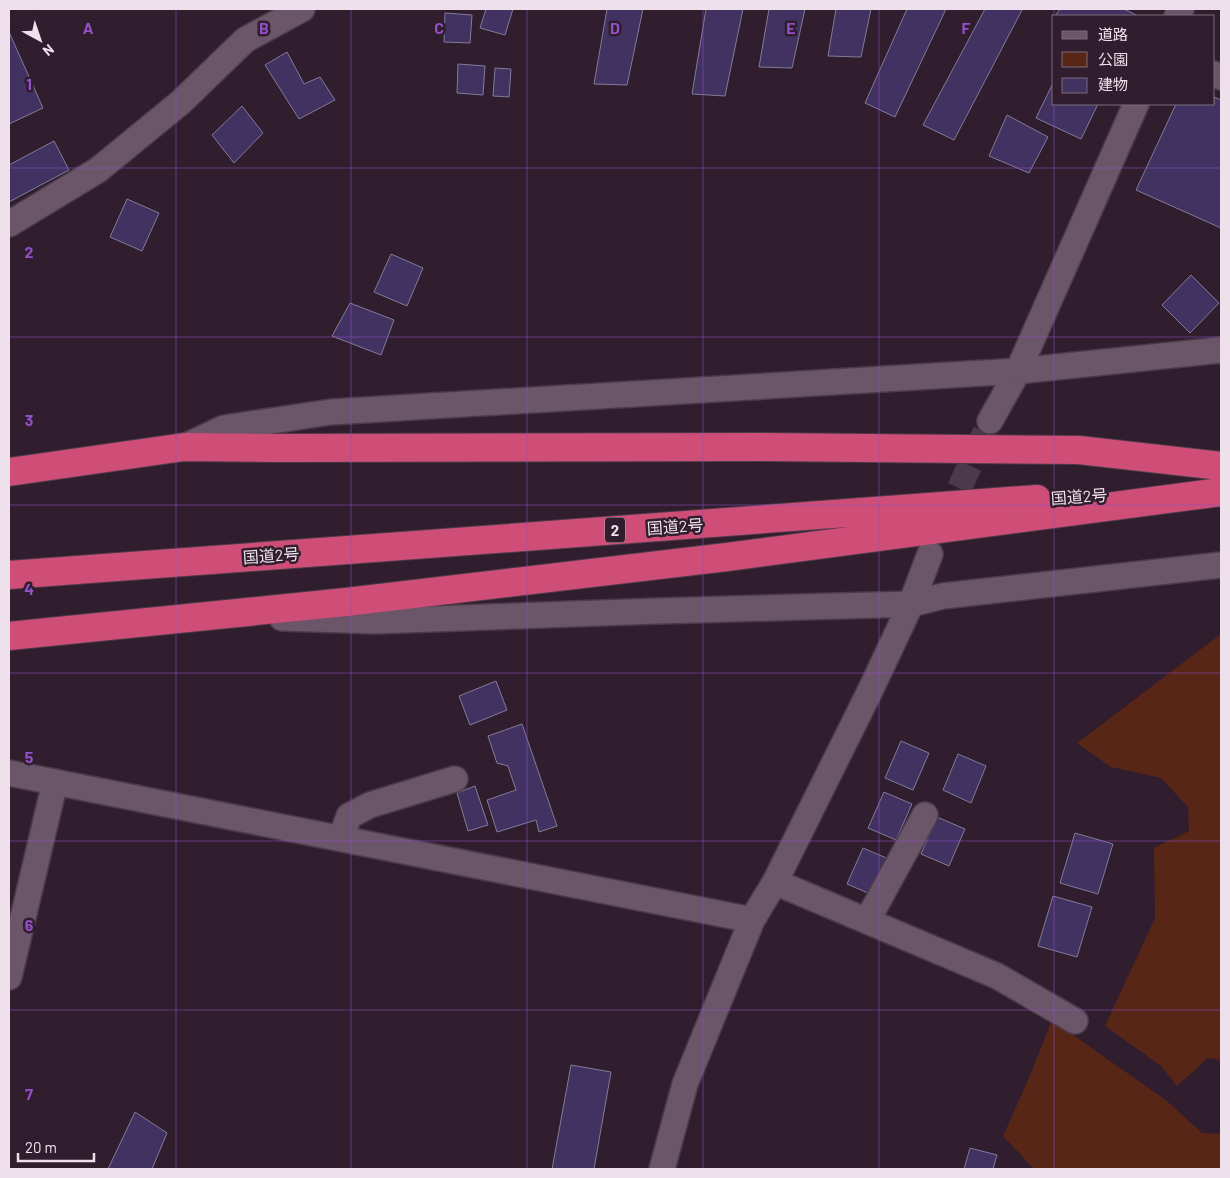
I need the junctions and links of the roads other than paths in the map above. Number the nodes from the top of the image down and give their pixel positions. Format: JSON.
{"nodes":[{"id":1,"x":302,"y":9,"type":"edge"},
{"id":2,"x":1136,"y":105,"type":"edge"},
{"id":3,"x":9,"y":224,"type":"edge"},
{"id":4,"x":1221,"y":350,"type":"edge"},
{"id":5,"x":1018,"y":371,"type":"junction"},
{"id":6,"x":990,"y":421,"type":"tunnel mouth"},
{"id":7,"x":184,"y":447,"type":"junction"},
{"id":8,"x":1221,"y":466,"type":"edge"},
{"id":9,"x":9,"y":472,"type":"edge"},
{"id":10,"x":1221,"y":486,"type":"edge"},
{"id":11,"x":1221,"y":492,"type":"edge"},
{"id":12,"x":930,"y":554,"type":"dead end"},
{"id":13,"x":1221,"y":565,"type":"edge"},
{"id":14,"x":9,"y":575,"type":"edge"},
{"id":15,"x":911,"y":604,"type":"junction"},
{"id":16,"x":208,"y":616,"type":"junction"},
{"id":17,"x":9,"y":636,"type":"edge"},
{"id":18,"x":9,"y":772,"type":"edge"},
{"id":19,"x":455,"y":779,"type":"dead end"},
{"id":20,"x":55,"y":782,"type":"junction"},
{"id":21,"x":925,"y":815,"type":"dead end"},
{"id":22,"x":341,"y":838,"type":"junction"},
{"id":23,"x":775,"y":882,"type":"junction"},
{"id":24,"x":752,"y":920,"type":"junction"},
{"id":25,"x":867,"y":921,"type":"junction"},
{"id":26,"x":9,"y":977,"type":"edge"},
{"id":27,"x":1075,"y":1021,"type":"dead end"},
{"id":28,"x":662,"y":1169,"type":"edge"}],
"edges":[{"from":1,"to":3,"type":"street"},
{"from":2,"to":5,"type":"street"},
{"from":4,"to":5,"type":"street"},
{"from":5,"to":6,"type":"street"},
{"from":5,"to":7,"type":"street"},
{"from":7,"to":8,"type":"highway"},
{"from":7,"to":9,"type":"highway"},
{"from":10,"to":14,"type":"highway","name":"国道2号","number":"2"},
{"from":11,"to":16,"type":"highway"},
{"from":12,"to":15,"type":"street"},
{"from":13,"to":15,"type":"street"},
{"from":15,"to":16,"type":"street"},
{"from":15,"to":23,"type":"street"},
{"from":16,"to":17,"type":"highway"},
{"from":18,"to":20,"type":"street"},
{"from":19,"to":22,"type":"street"},
{"from":20,"to":22,"type":"street"},
{"from":20,"to":26,"type":"street"},
{"from":21,"to":25,"type":"street"},
{"from":22,"to":24,"type":"street"},
{"from":23,"to":24,"type":"street"},
{"from":23,"to":25,"type":"street"},
{"from":24,"to":28,"type":"street"},
{"from":25,"to":27,"type":"street"}]}
